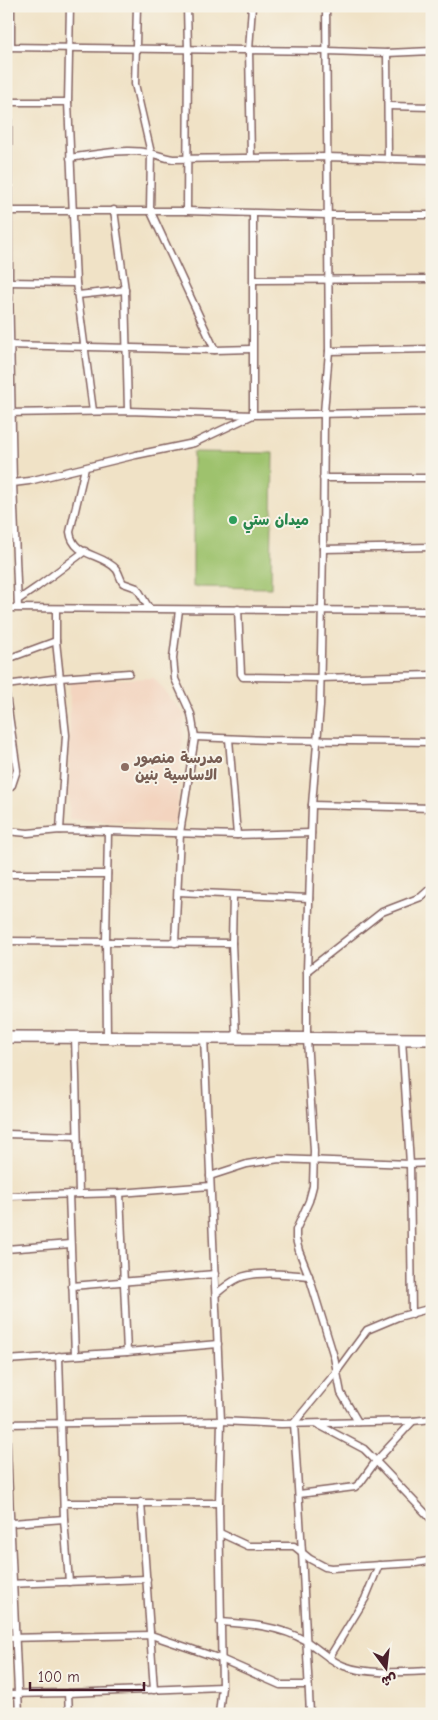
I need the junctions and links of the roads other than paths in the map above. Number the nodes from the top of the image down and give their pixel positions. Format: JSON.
{"nodes":[{"id":1,"x":11,"y":6,"type":"edge"},
{"id":2,"x":70,"y":6,"type":"edge"},
{"id":3,"x":137,"y":6,"type":"edge"},
{"id":4,"x":186,"y":6,"type":"edge"},
{"id":5,"x":252,"y":6,"type":"edge"},
{"id":6,"x":326,"y":6,"type":"edge"},
{"id":7,"x":9,"y":47,"type":"edge"},
{"id":8,"x":68,"y":48,"type":"junction"},
{"id":9,"x":136,"y":49,"type":"junction"},
{"id":10,"x":188,"y":50,"type":"junction"},
{"id":11,"x":249,"y":50,"type":"junction"},
{"id":12,"x":327,"y":51,"type":"junction"},
{"id":13,"x":432,"y":51,"type":"edge"},
{"id":14,"x":387,"y":54,"type":"junction"},
{"id":15,"x":7,"y":102,"type":"edge"},
{"id":16,"x":68,"y":102,"type":"junction"},
{"id":17,"x":388,"y":106,"type":"junction"},
{"id":18,"x":432,"y":107,"type":"edge"},
{"id":19,"x":7,"y":152,"type":"edge"},
{"id":20,"x":151,"y":153,"type":"junction"},
{"id":21,"x":327,"y":156,"type":"junction"},
{"id":22,"x":251,"y":157,"type":"junction"},
{"id":23,"x":70,"y":158,"type":"junction"},
{"id":24,"x":188,"y":158,"type":"junction"},
{"id":25,"x":388,"y":159,"type":"junction"},
{"id":26,"x":432,"y":160,"type":"edge"},
{"id":27,"x":73,"y":210,"type":"junction"},
{"id":28,"x":114,"y":210,"type":"junction"},
{"id":29,"x":150,"y":210,"type":"junction"},
{"id":30,"x":187,"y":210,"type":"junction"},
{"id":31,"x":8,"y":211,"type":"edge"},
{"id":32,"x":253,"y":214,"type":"junction"},
{"id":33,"x":328,"y":215,"type":"junction"},
{"id":34,"x":432,"y":215,"type":"edge"},
{"id":35,"x":329,"y":278,"type":"junction"},
{"id":36,"x":432,"y":279,"type":"edge"},
{"id":37,"x":254,"y":280,"type":"junction"},
{"id":38,"x":8,"y":282,"type":"edge"},
{"id":39,"x":76,"y":282,"type":"junction"},
{"id":40,"x":125,"y":290,"type":"junction"},
{"id":41,"x":78,"y":295,"type":"junction"},
{"id":42,"x":9,"y":345,"type":"edge"},
{"id":43,"x":85,"y":346,"type":"junction"},
{"id":44,"x":126,"y":348,"type":"junction"},
{"id":45,"x":252,"y":349,"type":"junction"},
{"id":46,"x":432,"y":349,"type":"edge"},
{"id":47,"x":214,"y":350,"type":"junction"},
{"id":48,"x":328,"y":351,"type":"junction"},
{"id":49,"x":93,"y":411,"type":"junction"},
{"id":50,"x":128,"y":411,"type":"junction"},
{"id":51,"x":432,"y":412,"type":"edge"},
{"id":52,"x":10,"y":413,"type":"edge"},
{"id":53,"x":324,"y":413,"type":"junction"},
{"id":54,"x":253,"y":415,"type":"junction"},
{"id":55,"x":85,"y":468,"type":"junction"},
{"id":56,"x":432,"y":468,"type":"edge"},
{"id":57,"x":323,"y":478,"type":"junction"},
{"id":58,"x":432,"y":478,"type":"edge"},
{"id":59,"x":10,"y":483,"type":"edge"},
{"id":60,"x":431,"y":547,"type":"edge"},
{"id":61,"x":323,"y":550,"type":"junction"},
{"id":62,"x":84,"y":551,"type":"junction"},
{"id":63,"x":432,"y":595,"type":"edge"},
{"id":64,"x":18,"y":603,"type":"junction"},
{"id":65,"x":6,"y":608,"type":"edge"},
{"id":66,"x":148,"y":608,"type":"junction"},
{"id":67,"x":56,"y":609,"type":"junction"},
{"id":68,"x":238,"y":609,"type":"junction"},
{"id":69,"x":179,"y":610,"type":"junction"},
{"id":70,"x":322,"y":610,"type":"junction"},
{"id":71,"x":432,"y":611,"type":"edge"},
{"id":72,"x":56,"y":640,"type":"junction"},
{"id":73,"x":6,"y":664,"type":"edge"},
{"id":74,"x":129,"y":673,"type":"dead end"},
{"id":75,"x":432,"y":675,"type":"edge"},
{"id":76,"x":60,"y":678,"type":"junction"},
{"id":77,"x":320,"y":678,"type":"junction"},
{"id":78,"x":6,"y":685,"type":"edge"},
{"id":79,"x":6,"y":696,"type":"edge"},
{"id":80,"x":195,"y":737,"type":"junction"},
{"id":81,"x":229,"y":739,"type":"junction"},
{"id":82,"x":317,"y":740,"type":"junction"},
{"id":83,"x":432,"y":742,"type":"edge"},
{"id":84,"x":6,"y":791,"type":"edge"},
{"id":85,"x":312,"y":805,"type":"junction"},
{"id":86,"x":432,"y":808,"type":"edge"},
{"id":87,"x":60,"y":830,"type":"junction"},
{"id":88,"x":6,"y":831,"type":"edge"},
{"id":89,"x":108,"y":831,"type":"junction"},
{"id":90,"x":180,"y":833,"type":"junction"},
{"id":91,"x":311,"y":833,"type":"junction"},
{"id":92,"x":238,"y":835,"type":"junction"},
{"id":93,"x":6,"y":874,"type":"edge"},
{"id":94,"x":107,"y":874,"type":"junction"},
{"id":95,"x":432,"y":887,"type":"edge"},
{"id":96,"x":178,"y":892,"type":"junction"},
{"id":97,"x":233,"y":895,"type":"junction"},
{"id":98,"x":308,"y":898,"type":"junction"},
{"id":99,"x":6,"y":941,"type":"edge"},
{"id":100,"x":106,"y":941,"type":"junction"},
{"id":101,"x":175,"y":942,"type":"junction"},
{"id":102,"x":232,"y":943,"type":"junction"},
{"id":103,"x":307,"y":971,"type":"junction"},
{"id":104,"x":6,"y":1037,"type":"edge"},
{"id":105,"x":74,"y":1037,"type":"junction"},
{"id":106,"x":204,"y":1037,"type":"junction"},
{"id":107,"x":107,"y":1038,"type":"junction"},
{"id":108,"x":236,"y":1038,"type":"junction"},
{"id":109,"x":307,"y":1039,"type":"junction"},
{"id":110,"x":402,"y":1039,"type":"junction"},
{"id":111,"x":432,"y":1039,"type":"edge"},
{"id":112,"x":6,"y":1134,"type":"edge"},
{"id":113,"x":77,"y":1136,"type":"junction"},
{"id":114,"x":314,"y":1160,"type":"junction"},
{"id":115,"x":432,"y":1163,"type":"edge"},
{"id":116,"x":410,"y":1164,"type":"junction"},
{"id":117,"x":210,"y":1176,"type":"junction"},
{"id":118,"x":210,"y":1186,"type":"junction"},
{"id":119,"x":120,"y":1193,"type":"junction"},
{"id":120,"x":69,"y":1194,"type":"junction"},
{"id":121,"x":79,"y":1194,"type":"junction"},
{"id":122,"x":6,"y":1196,"type":"edge"},
{"id":123,"x":70,"y":1244,"type":"junction"},
{"id":124,"x":6,"y":1249,"type":"edge"},
{"id":125,"x":215,"y":1274,"type":"junction"},
{"id":126,"x":309,"y":1276,"type":"junction"},
{"id":127,"x":124,"y":1282,"type":"junction"},
{"id":128,"x":72,"y":1286,"type":"junction"},
{"id":129,"x":216,"y":1294,"type":"junction"},
{"id":130,"x":432,"y":1308,"type":"edge"},
{"id":131,"x":412,"y":1314,"type":"junction"},
{"id":132,"x":218,"y":1344,"type":"junction"},
{"id":133,"x":127,"y":1352,"type":"junction"},
{"id":134,"x":76,"y":1355,"type":"junction"},
{"id":135,"x":59,"y":1356,"type":"junction"},
{"id":136,"x":6,"y":1360,"type":"edge"},
{"id":137,"x":337,"y":1371,"type":"junction"},
{"id":138,"x":432,"y":1419,"type":"edge"},
{"id":139,"x":221,"y":1421,"type":"junction"},
{"id":140,"x":413,"y":1421,"type":"junction"},
{"id":141,"x":358,"y":1422,"type":"junction"},
{"id":142,"x":294,"y":1423,"type":"junction"},
{"id":143,"x":316,"y":1423,"type":"junction"},
{"id":144,"x":61,"y":1424,"type":"junction"},
{"id":145,"x":6,"y":1425,"type":"edge"},
{"id":146,"x":376,"y":1461,"type":"junction"},
{"id":147,"x":299,"y":1494,"type":"junction"},
{"id":148,"x":141,"y":1502,"type":"junction"},
{"id":149,"x":219,"y":1503,"type":"junction"},
{"id":150,"x":64,"y":1504,"type":"junction"},
{"id":151,"x":64,"y":1519,"type":"junction"},
{"id":152,"x":432,"y":1520,"type":"edge"},
{"id":153,"x":12,"y":1523,"type":"junction"},
{"id":154,"x":220,"y":1534,"type":"junction"},
{"id":155,"x":302,"y":1552,"type":"junction"},
{"id":156,"x":432,"y":1557,"type":"edge"},
{"id":157,"x":379,"y":1566,"type":"junction"},
{"id":158,"x":147,"y":1579,"type":"junction"},
{"id":159,"x":68,"y":1582,"type":"junction"},
{"id":160,"x":6,"y":1584,"type":"edge"},
{"id":161,"x":14,"y":1584,"type":"junction"},
{"id":162,"x":220,"y":1622,"type":"junction"},
{"id":163,"x":151,"y":1635,"type":"junction"},
{"id":164,"x":15,"y":1637,"type":"junction"},
{"id":165,"x":6,"y":1638,"type":"edge"},
{"id":166,"x":306,"y":1642,"type":"junction"},
{"id":167,"x":329,"y":1658,"type":"junction"},
{"id":168,"x":221,"y":1660,"type":"junction"},
{"id":169,"x":432,"y":1671,"type":"edge"},
{"id":170,"x":308,"y":1685,"type":"junction"},
{"id":171,"x":222,"y":1687,"type":"junction"},
{"id":172,"x":154,"y":1690,"type":"junction"},
{"id":173,"x":68,"y":1693,"type":"junction"},
{"id":174,"x":6,"y":1694,"type":"edge"},
{"id":175,"x":18,"y":1694,"type":"junction"},
{"id":176,"x":19,"y":1714,"type":"edge"},
{"id":177,"x":69,"y":1714,"type":"edge"},
{"id":178,"x":219,"y":1714,"type":"edge"},
{"id":179,"x":310,"y":1714,"type":"edge"}],
"edges":[{"from":1,"to":7,"type":"street"},
{"from":2,"to":8,"type":"street"},
{"from":3,"to":9,"type":"street"},
{"from":4,"to":10,"type":"street"},
{"from":5,"to":11,"type":"street"},
{"from":6,"to":12,"type":"street"},
{"from":7,"to":8,"type":"street"},
{"from":8,"to":9,"type":"street"},
{"from":8,"to":16,"type":"street"},
{"from":9,"to":10,"type":"street"},
{"from":9,"to":20,"type":"street"},
{"from":10,"to":11,"type":"street"},
{"from":10,"to":24,"type":"street"},
{"from":11,"to":12,"type":"street"},
{"from":11,"to":22,"type":"street"},
{"from":12,"to":14,"type":"street"},
{"from":12,"to":21,"type":"street"},
{"from":13,"to":14,"type":"street"},
{"from":14,"to":17,"type":"street"},
{"from":15,"to":16,"type":"street"},
{"from":15,"to":19,"type":"street"},
{"from":16,"to":23,"type":"street"},
{"from":17,"to":18,"type":"street"},
{"from":17,"to":25,"type":"street"},
{"from":19,"to":31,"type":"street"},
{"from":20,"to":23,"type":"street"},
{"from":20,"to":24,"type":"street"},
{"from":20,"to":29,"type":"street"},
{"from":21,"to":22,"type":"street"},
{"from":21,"to":25,"type":"street"},
{"from":21,"to":33,"type":"street"},
{"from":22,"to":24,"type":"street"},
{"from":23,"to":27,"type":"street"},
{"from":24,"to":30,"type":"street"},
{"from":25,"to":26,"type":"street"},
{"from":27,"to":28,"type":"street"},
{"from":27,"to":31,"type":"street"},
{"from":27,"to":39,"type":"street"},
{"from":28,"to":29,"type":"street"},
{"from":28,"to":40,"type":"street"},
{"from":29,"to":30,"type":"street"},
{"from":29,"to":47,"type":"street"},
{"from":30,"to":32,"type":"street"},
{"from":31,"to":38,"type":"street"},
{"from":32,"to":33,"type":"street"},
{"from":32,"to":37,"type":"street"},
{"from":33,"to":34,"type":"street"},
{"from":33,"to":35,"type":"street"},
{"from":35,"to":36,"type":"street"},
{"from":35,"to":37,"type":"street"},
{"from":35,"to":48,"type":"street"},
{"from":37,"to":45,"type":"street"},
{"from":38,"to":39,"type":"street"},
{"from":38,"to":42,"type":"street"},
{"from":39,"to":41,"type":"street"},
{"from":40,"to":41,"type":"street"},
{"from":40,"to":44,"type":"street"},
{"from":41,"to":43,"type":"street"},
{"from":42,"to":43,"type":"street"},
{"from":42,"to":52,"type":"street"},
{"from":43,"to":44,"type":"street"},
{"from":43,"to":49,"type":"street"},
{"from":44,"to":47,"type":"street"},
{"from":44,"to":50,"type":"street"},
{"from":45,"to":47,"type":"street"},
{"from":45,"to":54,"type":"street"},
{"from":46,"to":48,"type":"street"},
{"from":48,"to":53,"type":"street"},
{"from":49,"to":50,"type":"street"},
{"from":49,"to":52,"type":"street"},
{"from":50,"to":54,"type":"street"},
{"from":51,"to":53,"type":"street"},
{"from":52,"to":59,"type":"street"},
{"from":53,"to":54,"type":"street"},
{"from":53,"to":57,"type":"street"},
{"from":54,"to":55,"type":"street"},
{"from":55,"to":59,"type":"street"},
{"from":55,"to":62,"type":"street"},
{"from":56,"to":58,"type":"street"},
{"from":57,"to":58,"type":"street"},
{"from":57,"to":61,"type":"street"},
{"from":58,"to":60,"type":"street"},
{"from":59,"to":64,"type":"street"},
{"from":60,"to":61,"type":"street"},
{"from":60,"to":63,"type":"street"},
{"from":61,"to":70,"type":"street"},
{"from":62,"to":64,"type":"street"},
{"from":62,"to":66,"type":"street"},
{"from":64,"to":65,"type":"street"},
{"from":64,"to":67,"type":"street"},
{"from":66,"to":67,"type":"street"},
{"from":66,"to":69,"type":"street"},
{"from":67,"to":72,"type":"street"},
{"from":68,"to":69,"type":"street"},
{"from":68,"to":70,"type":"street"},
{"from":68,"to":77,"type":"street"},
{"from":69,"to":80,"type":"street"},
{"from":70,"to":71,"type":"street"},
{"from":70,"to":77,"type":"street"},
{"from":72,"to":73,"type":"street"},
{"from":72,"to":76,"type":"street"},
{"from":74,"to":76,"type":"street"},
{"from":75,"to":77,"type":"street"},
{"from":76,"to":78,"type":"street"},
{"from":76,"to":87,"type":"street"},
{"from":77,"to":82,"type":"street"},
{"from":79,"to":84,"type":"street"},
{"from":80,"to":81,"type":"street"},
{"from":80,"to":90,"type":"street"},
{"from":81,"to":82,"type":"street"},
{"from":81,"to":92,"type":"street"},
{"from":82,"to":83,"type":"street"},
{"from":82,"to":85,"type":"street"},
{"from":85,"to":86,"type":"street"},
{"from":85,"to":91,"type":"street"},
{"from":87,"to":88,"type":"street"},
{"from":87,"to":89,"type":"street"},
{"from":89,"to":90,"type":"street"},
{"from":89,"to":94,"type":"street"},
{"from":90,"to":92,"type":"street"},
{"from":90,"to":96,"type":"street"},
{"from":91,"to":92,"type":"street"},
{"from":91,"to":98,"type":"street"},
{"from":93,"to":94,"type":"street"},
{"from":94,"to":100,"type":"street"},
{"from":95,"to":103,"type":"street"},
{"from":96,"to":97,"type":"street"},
{"from":96,"to":101,"type":"street"},
{"from":97,"to":98,"type":"street"},
{"from":97,"to":102,"type":"street"},
{"from":98,"to":103,"type":"street"},
{"from":99,"to":100,"type":"street"},
{"from":100,"to":101,"type":"street"},
{"from":100,"to":107,"type":"street"},
{"from":101,"to":102,"type":"street"},
{"from":102,"to":108,"type":"street"},
{"from":103,"to":109,"type":"street"},
{"from":104,"to":105,"type":"highway"},
{"from":105,"to":107,"type":"highway"},
{"from":105,"to":113,"type":"street"},
{"from":106,"to":107,"type":"highway"},
{"from":106,"to":108,"type":"highway"},
{"from":106,"to":117,"type":"street"},
{"from":108,"to":109,"type":"highway"},
{"from":109,"to":110,"type":"highway"},
{"from":109,"to":114,"type":"street"},
{"from":110,"to":111,"type":"highway"},
{"from":110,"to":116,"type":"street"},
{"from":112,"to":113,"type":"street"},
{"from":113,"to":121,"type":"street"},
{"from":114,"to":116,"type":"street"},
{"from":114,"to":117,"type":"street"},
{"from":114,"to":126,"type":"street"},
{"from":115,"to":116,"type":"street"},
{"from":116,"to":131,"type":"street"},
{"from":117,"to":118,"type":"street"},
{"from":118,"to":119,"type":"street"},
{"from":118,"to":125,"type":"street"},
{"from":119,"to":121,"type":"street"},
{"from":119,"to":127,"type":"street"},
{"from":120,"to":121,"type":"street"},
{"from":120,"to":122,"type":"street"},
{"from":120,"to":123,"type":"street"},
{"from":123,"to":124,"type":"street"},
{"from":123,"to":128,"type":"street"},
{"from":125,"to":127,"type":"street"},
{"from":125,"to":129,"type":"street"},
{"from":126,"to":129,"type":"street"},
{"from":126,"to":137,"type":"street"},
{"from":127,"to":128,"type":"street"},
{"from":127,"to":133,"type":"street"},
{"from":128,"to":134,"type":"street"},
{"from":129,"to":132,"type":"street"},
{"from":130,"to":131,"type":"street"},
{"from":131,"to":137,"type":"street"},
{"from":132,"to":133,"type":"street"},
{"from":132,"to":139,"type":"street"},
{"from":133,"to":134,"type":"street"},
{"from":134,"to":135,"type":"street"},
{"from":135,"to":136,"type":"street"},
{"from":135,"to":144,"type":"street"},
{"from":137,"to":141,"type":"street"},
{"from":137,"to":142,"type":"street"},
{"from":138,"to":140,"type":"street"},
{"from":139,"to":142,"type":"street"},
{"from":139,"to":144,"type":"street"},
{"from":139,"to":149,"type":"street"},
{"from":140,"to":141,"type":"street"},
{"from":140,"to":146,"type":"street"},
{"from":141,"to":143,"type":"street"},
{"from":142,"to":143,"type":"street"},
{"from":142,"to":147,"type":"street"},
{"from":143,"to":146,"type":"street"},
{"from":144,"to":145,"type":"street"},
{"from":144,"to":150,"type":"street"},
{"from":145,"to":153,"type":"street"},
{"from":146,"to":147,"type":"street"},
{"from":146,"to":152,"type":"street"},
{"from":147,"to":155,"type":"street"},
{"from":148,"to":149,"type":"street"},
{"from":148,"to":150,"type":"street"},
{"from":148,"to":158,"type":"street"},
{"from":149,"to":154,"type":"street"},
{"from":150,"to":151,"type":"street"},
{"from":151,"to":153,"type":"street"},
{"from":151,"to":159,"type":"street"},
{"from":153,"to":161,"type":"street"},
{"from":154,"to":155,"type":"street"},
{"from":154,"to":162,"type":"street"},
{"from":155,"to":157,"type":"street"},
{"from":155,"to":166,"type":"street"},
{"from":156,"to":157,"type":"street"},
{"from":157,"to":167,"type":"street"},
{"from":158,"to":159,"type":"street"},
{"from":158,"to":163,"type":"street"},
{"from":159,"to":161,"type":"street"},
{"from":160,"to":161,"type":"street"},
{"from":161,"to":164,"type":"street"},
{"from":162,"to":166,"type":"street"},
{"from":162,"to":168,"type":"street"},
{"from":163,"to":164,"type":"street"},
{"from":163,"to":168,"type":"street"},
{"from":163,"to":172,"type":"street"},
{"from":164,"to":165,"type":"street"},
{"from":164,"to":175,"type":"street"},
{"from":166,"to":167,"type":"street"},
{"from":166,"to":170,"type":"street"},
{"from":167,"to":169,"type":"street"},
{"from":168,"to":170,"type":"street"},
{"from":168,"to":171,"type":"street"},
{"from":170,"to":179,"type":"street"},
{"from":171,"to":172,"type":"street"},
{"from":171,"to":178,"type":"street"},
{"from":172,"to":173,"type":"street"},
{"from":173,"to":175,"type":"street"},
{"from":173,"to":177,"type":"street"},
{"from":174,"to":175,"type":"street"},
{"from":175,"to":176,"type":"street"}]}
